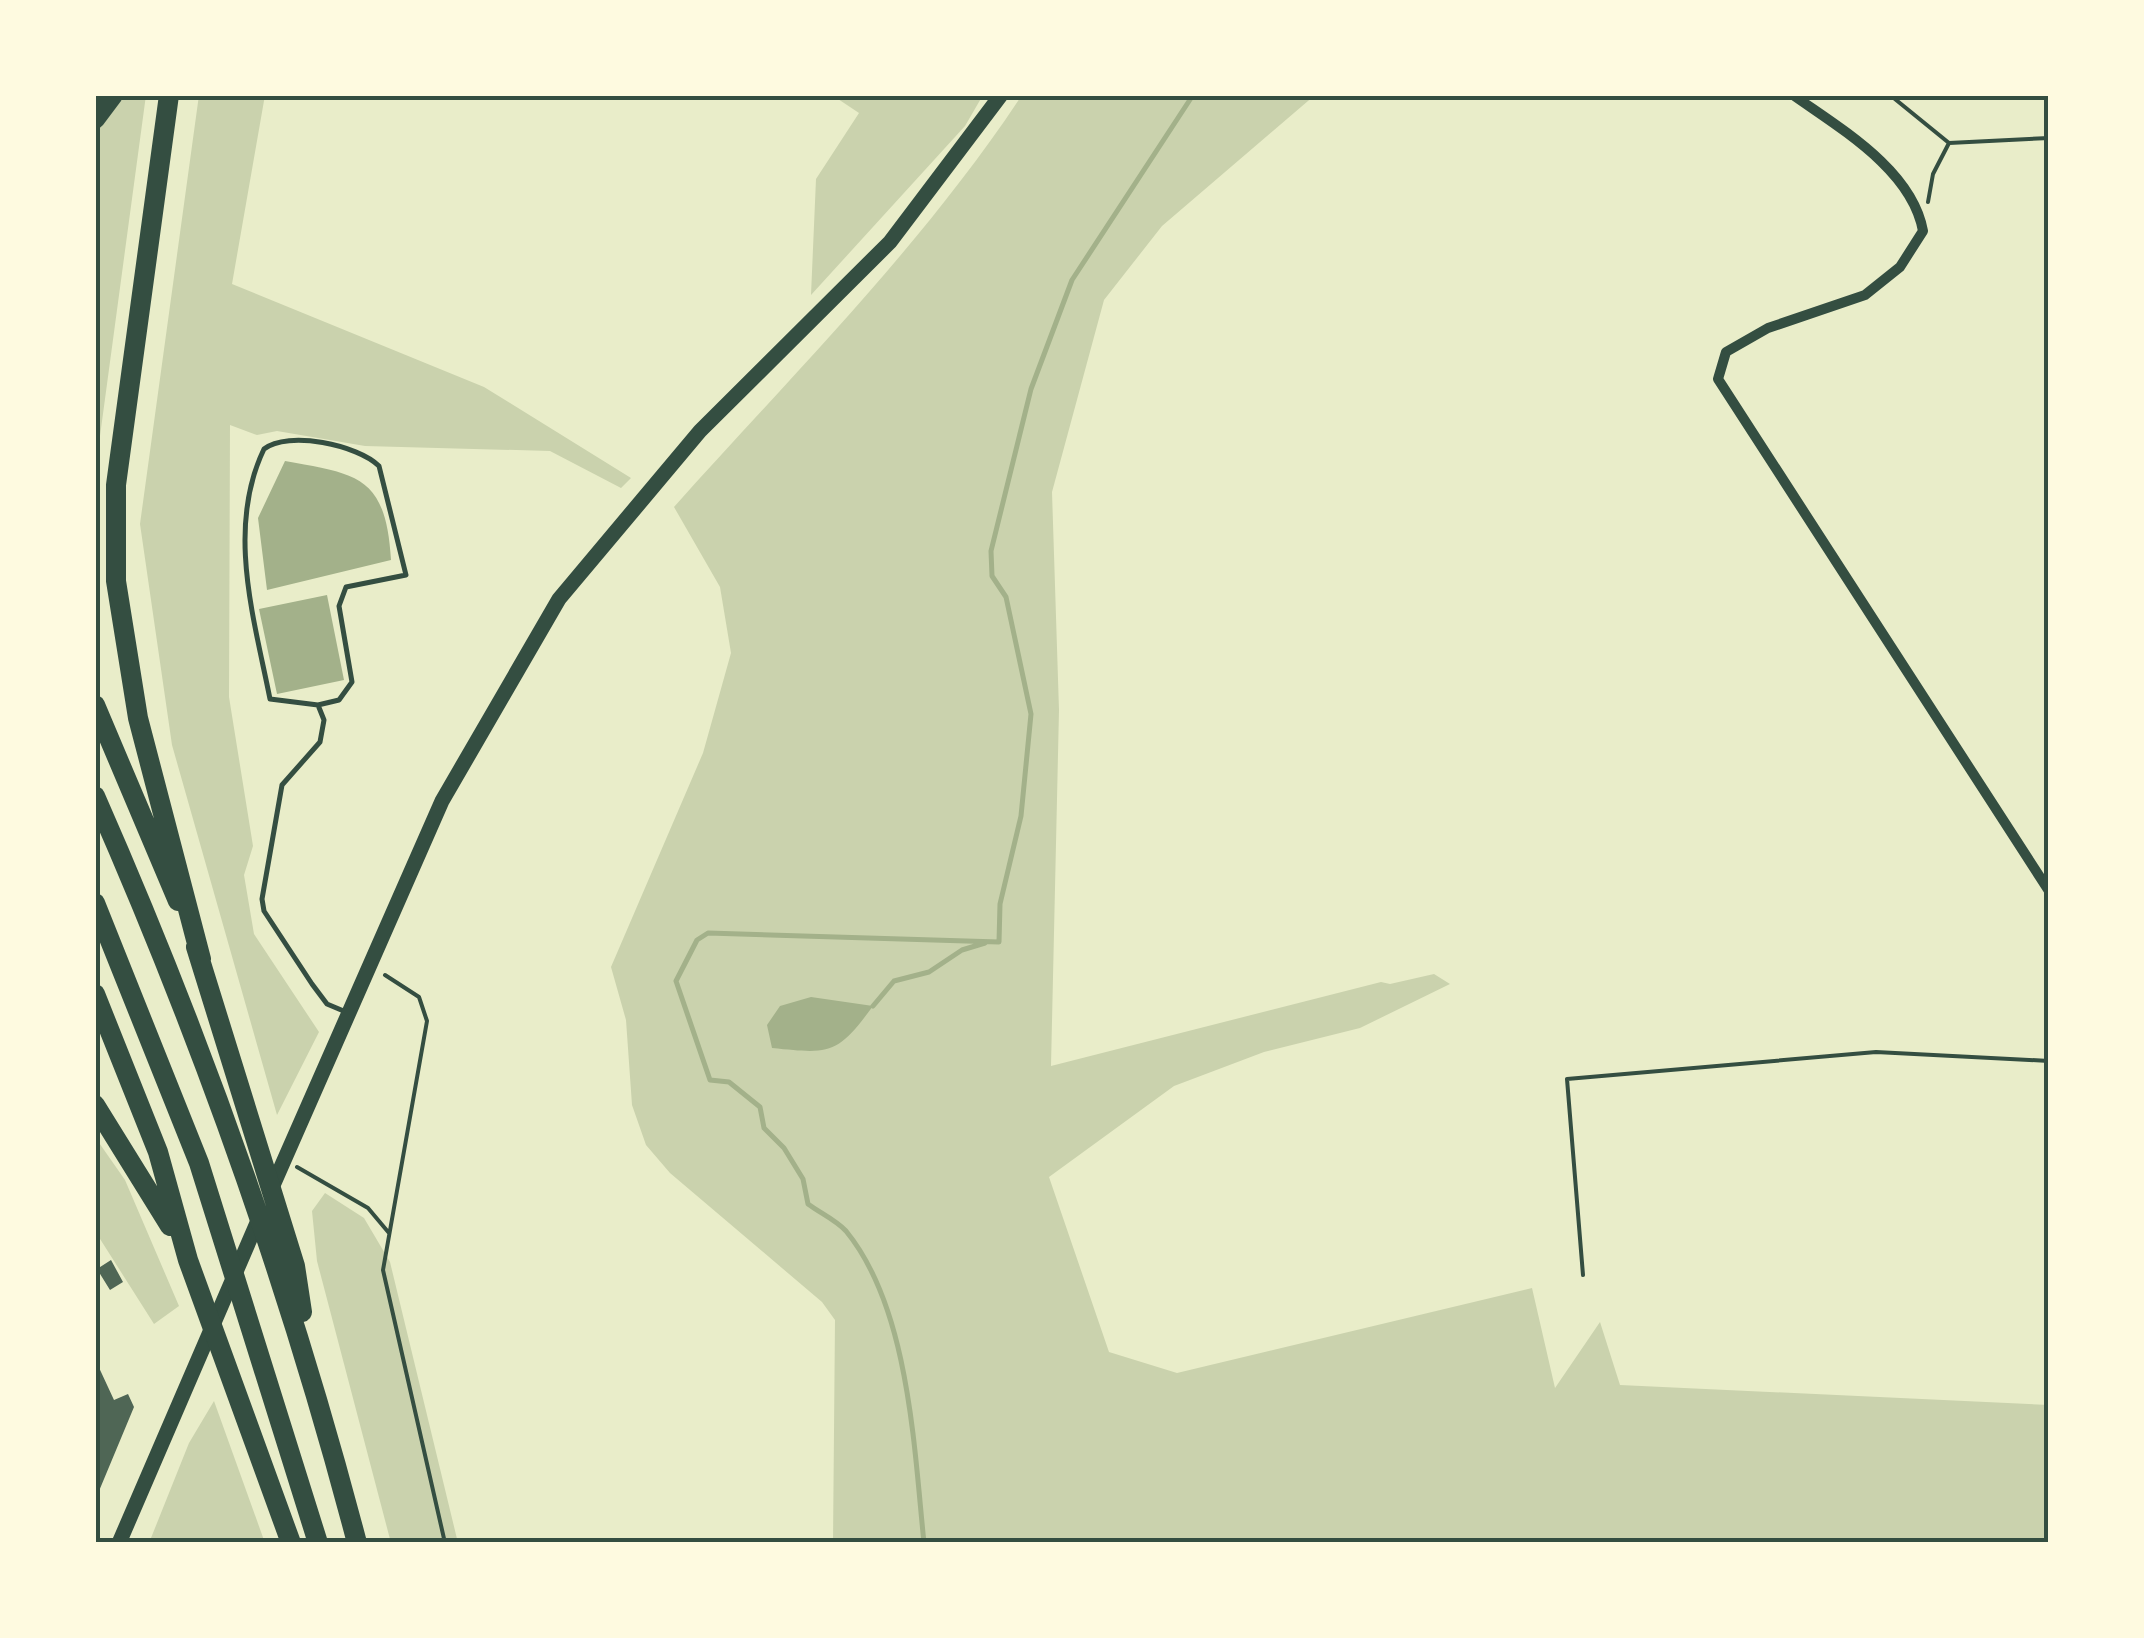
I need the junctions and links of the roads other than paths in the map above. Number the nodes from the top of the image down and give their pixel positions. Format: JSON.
{"nodes":[{"id":1,"x":113,"y":95,"type":"edge"},
{"id":2,"x":168,"y":95,"type":"edge"},
{"id":3,"x":1001,"y":95,"type":"edge"},
{"id":4,"x":1793,"y":95,"type":"edge"},
{"id":5,"x":95,"y":119,"type":"edge"},
{"id":6,"x":95,"y":705,"type":"edge"},
{"id":7,"x":318,"y":705,"type":"junction"},
{"id":8,"x":95,"y":796,"type":"edge"},
{"id":9,"x":2049,"y":892,"type":"edge"},
{"id":10,"x":95,"y":903,"type":"edge"},
{"id":11,"x":201,"y":959,"type":"junction"},
{"id":12,"x":95,"y":994,"type":"edge"},
{"id":13,"x":348,"y":1014,"type":"junction"},
{"id":14,"x":95,"y":1104,"type":"edge"},
{"id":15,"x":188,"y":1260,"type":"junction"},
{"id":16,"x":311,"y":1368,"type":"junction"},
{"id":17,"x":120,"y":1543,"type":"edge"},
{"id":18,"x":292,"y":1543,"type":"edge"},
{"id":19,"x":318,"y":1543,"type":"edge"},
{"id":20,"x":357,"y":1543,"type":"edge"}],
"edges":[{"from":1,"to":5,"type":"highway"},
{"from":2,"to":11,"type":"highway"},
{"from":3,"to":13,"type":"main road"},
{"from":4,"to":9,"type":"street"},
{"from":6,"to":11,"type":"highway"},
{"from":7,"to":7,"type":"lane"},
{"from":7,"to":13,"type":"lane"},
{"from":8,"to":16,"type":"highway"},
{"from":10,"to":19,"type":"highway"},
{"from":11,"to":16,"type":"highway"},
{"from":12,"to":15,"type":"highway"},
{"from":13,"to":17,"type":"main road"},
{"from":14,"to":15,"type":"highway"},
{"from":15,"to":18,"type":"highway"},
{"from":16,"to":20,"type":"highway"}]}
